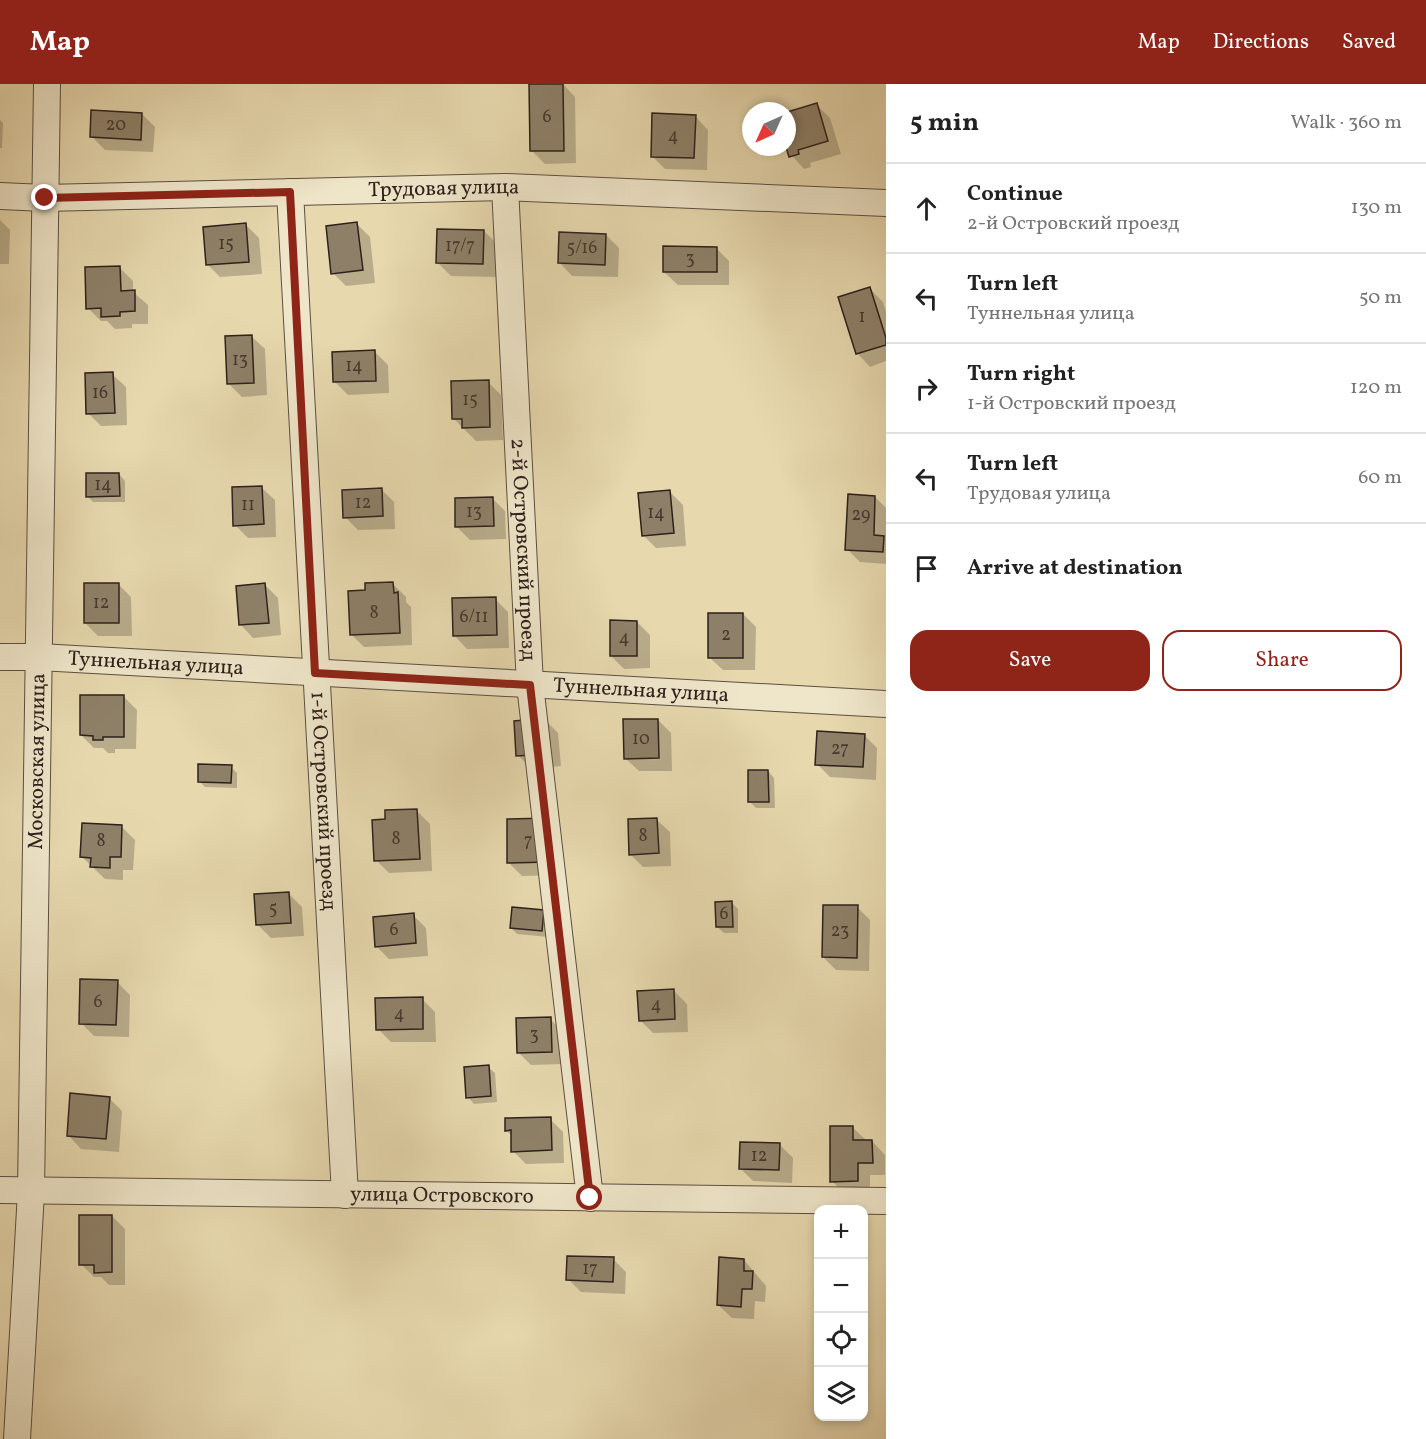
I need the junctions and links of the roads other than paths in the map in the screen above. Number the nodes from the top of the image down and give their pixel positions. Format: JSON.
{"nodes":[{"id":1,"x":47,"y":84,"type":"edge"},
{"id":2,"x":505,"y":187,"type":"junction"},
{"id":3,"x":290,"y":192,"type":"junction"},
{"id":4,"x":0,"y":196,"type":"edge"},
{"id":5,"x":45,"y":198,"type":"junction"},
{"id":6,"x":886,"y":203,"type":"edge"},
{"id":7,"x":0,"y":657,"type":"edge"},
{"id":8,"x":39,"y":657,"type":"junction"},
{"id":9,"x":315,"y":673,"type":"junction"},
{"id":10,"x":530,"y":685,"type":"junction"},
{"id":11,"x":886,"y":704,"type":"edge"},
{"id":12,"x":0,"y":1190,"type":"edge"},
{"id":13,"x":31,"y":1192,"type":"junction"},
{"id":14,"x":345,"y":1195,"type":"junction"},
{"id":15,"x":590,"y":1198,"type":"junction"},
{"id":16,"x":886,"y":1201,"type":"edge"},
{"id":17,"x":17,"y":1439,"type":"edge"}],
"edges":[{"from":1,"to":5,"type":"street","name":"Московская улица"},
{"from":2,"to":3,"type":"street","name":"Трудовая улица"},
{"from":2,"to":6,"type":"street","name":"Трудовая улица"},
{"from":2,"to":10,"type":"street","name":"2-й Островский проезд"},
{"from":3,"to":5,"type":"street","name":"Трудовая улица"},
{"from":3,"to":9,"type":"street","name":"1-й Островский проезд"},
{"from":4,"to":5,"type":"street","name":"Трудовая улица"},
{"from":5,"to":8,"type":"street","name":"Московская улица"},
{"from":7,"to":8,"type":"street","name":"Туннельная улица"},
{"from":8,"to":9,"type":"street","name":"Туннельная улица"},
{"from":8,"to":13,"type":"street","name":"Московская улица"},
{"from":9,"to":10,"type":"street","name":"Туннельная улица"},
{"from":9,"to":14,"type":"street","name":"1-й Островский проезд"},
{"from":10,"to":11,"type":"street","name":"Туннельная улица"},
{"from":10,"to":15,"type":"street","name":"2-й Островский проезд"},
{"from":12,"to":13,"type":"street","name":"улица Островского"},
{"from":13,"to":14,"type":"street","name":"улица Островского"},
{"from":13,"to":17,"type":"street","name":"Московская улица"},
{"from":14,"to":15,"type":"street","name":"улица Островского"},
{"from":15,"to":16,"type":"street","name":"улица Островского"}]}
